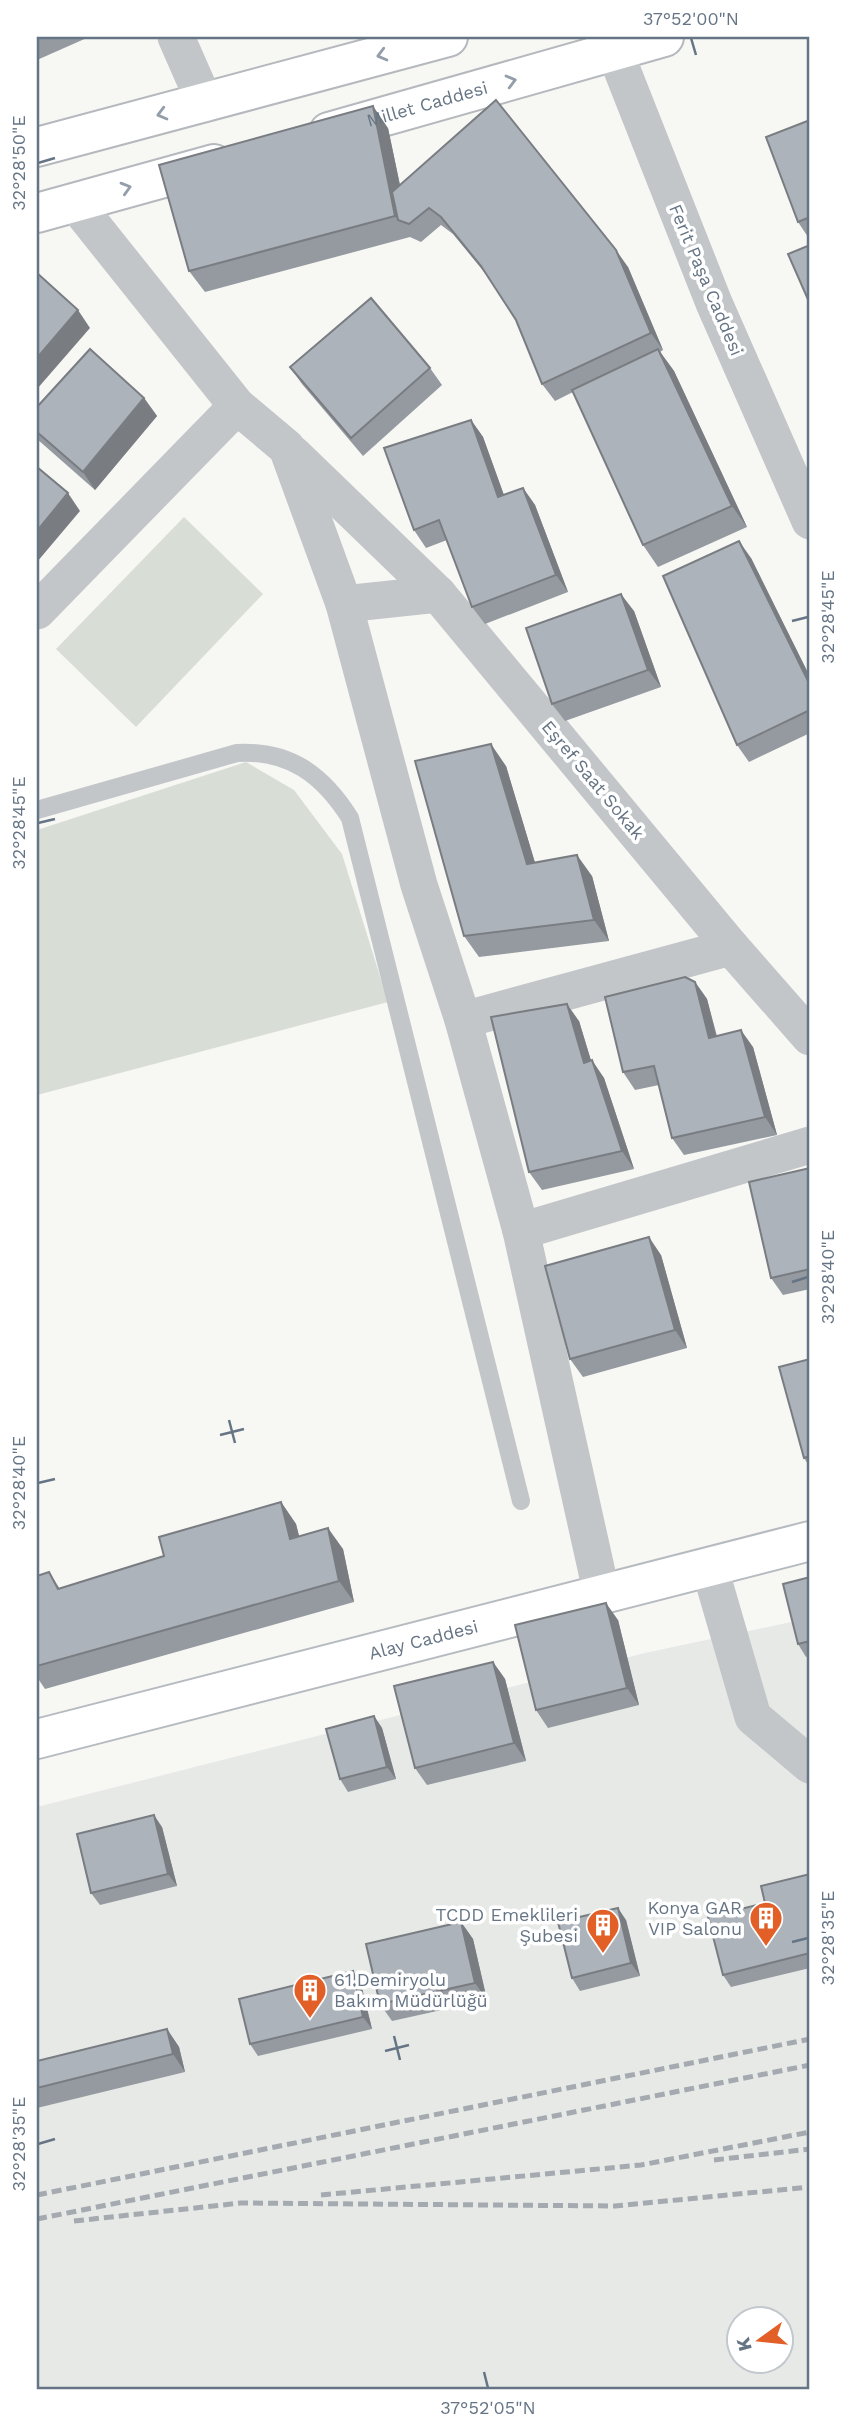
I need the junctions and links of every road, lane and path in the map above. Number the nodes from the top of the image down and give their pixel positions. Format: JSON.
{"nodes":[{"id":1,"x":176,"y":37,"type":"edge"},
{"id":2,"x":448,"y":37,"type":"edge"},
{"id":3,"x":664,"y":37,"type":"edge"},
{"id":4,"x":612,"y":45,"type":"edge"},
{"id":5,"x":205,"y":103,"type":"junction"},
{"id":6,"x":300,"y":140,"type":"edge"},
{"id":7,"x":37,"y":147,"type":"edge"},
{"id":8,"x":247,"y":155,"type":"edge"},
{"id":9,"x":75,"y":203,"type":"junction"},
{"id":10,"x":37,"y":212,"type":"edge"},
{"id":11,"x":237,"y":406,"type":"junction"},
{"id":12,"x":287,"y":448,"type":"junction"},
{"id":13,"x":810,"y":521,"type":"edge"},
{"id":14,"x":438,"y":594,"type":"junction"},
{"id":15,"x":344,"y":604,"type":"junction"},
{"id":16,"x":37,"y":611,"type":"edge"},
{"id":17,"x":37,"y":810,"type":"edge"},
{"id":18,"x":731,"y":947,"type":"junction"},
{"id":19,"x":463,"y":1020,"type":"junction"},
{"id":20,"x":810,"y":1037,"type":"edge"},
{"id":21,"x":810,"y":1145,"type":"edge"},
{"id":22,"x":521,"y":1231,"type":"junction"},
{"id":23,"x":521,"y":1501,"type":"dead end"},
{"id":24,"x":810,"y":1541,"type":"edge"},
{"id":25,"x":710,"y":1569,"type":"junction"},
{"id":26,"x":602,"y":1595,"type":"junction"},
{"id":27,"x":37,"y":1739,"type":"edge"},
{"id":28,"x":810,"y":1765,"type":"edge"}],
"edges":[{"from":1,"to":5,"type":"street"},
{"from":2,"to":5,"type":"main road","one_way":true},
{"from":3,"to":4,"type":"main road","name":"Millet Caddesi"},
{"from":6,"to":4,"type":"main road","name":"Millet Caddesi","one_way":true},
{"from":4,"to":13,"type":"street","name":"Ferit Paşa Caddesi"},
{"from":5,"to":7,"type":"main road","one_way":true},
{"from":9,"to":8,"type":"main road","one_way":true},
{"from":9,"to":10,"type":"main road"},
{"from":9,"to":11,"type":"street","name":"Eşref Saat Sokak"},
{"from":11,"to":12,"type":"street","name":"Eşref Saat Sokak"},
{"from":11,"to":16,"type":"street"},
{"from":12,"to":14,"type":"street","name":"Eşref Saat Sokak"},
{"from":12,"to":15,"type":"street"},
{"from":14,"to":15,"type":"street"},
{"from":14,"to":18,"type":"street","name":"Eşref Saat Sokak"},
{"from":15,"to":19,"type":"street"},
{"from":17,"to":23,"type":"lane"},
{"from":18,"to":19,"type":"street"},
{"from":18,"to":20,"type":"street","name":"Eşref Saat Sokak"},
{"from":19,"to":22,"type":"street"},
{"from":21,"to":22,"type":"street"},
{"from":22,"to":26,"type":"street"},
{"from":24,"to":25,"type":"main road","name":"Alay Caddesi"},
{"from":25,"to":26,"type":"main road","name":"Alay Caddesi"},
{"from":25,"to":28,"type":"street"},
{"from":26,"to":27,"type":"main road","name":"Alay Caddesi"}]}
